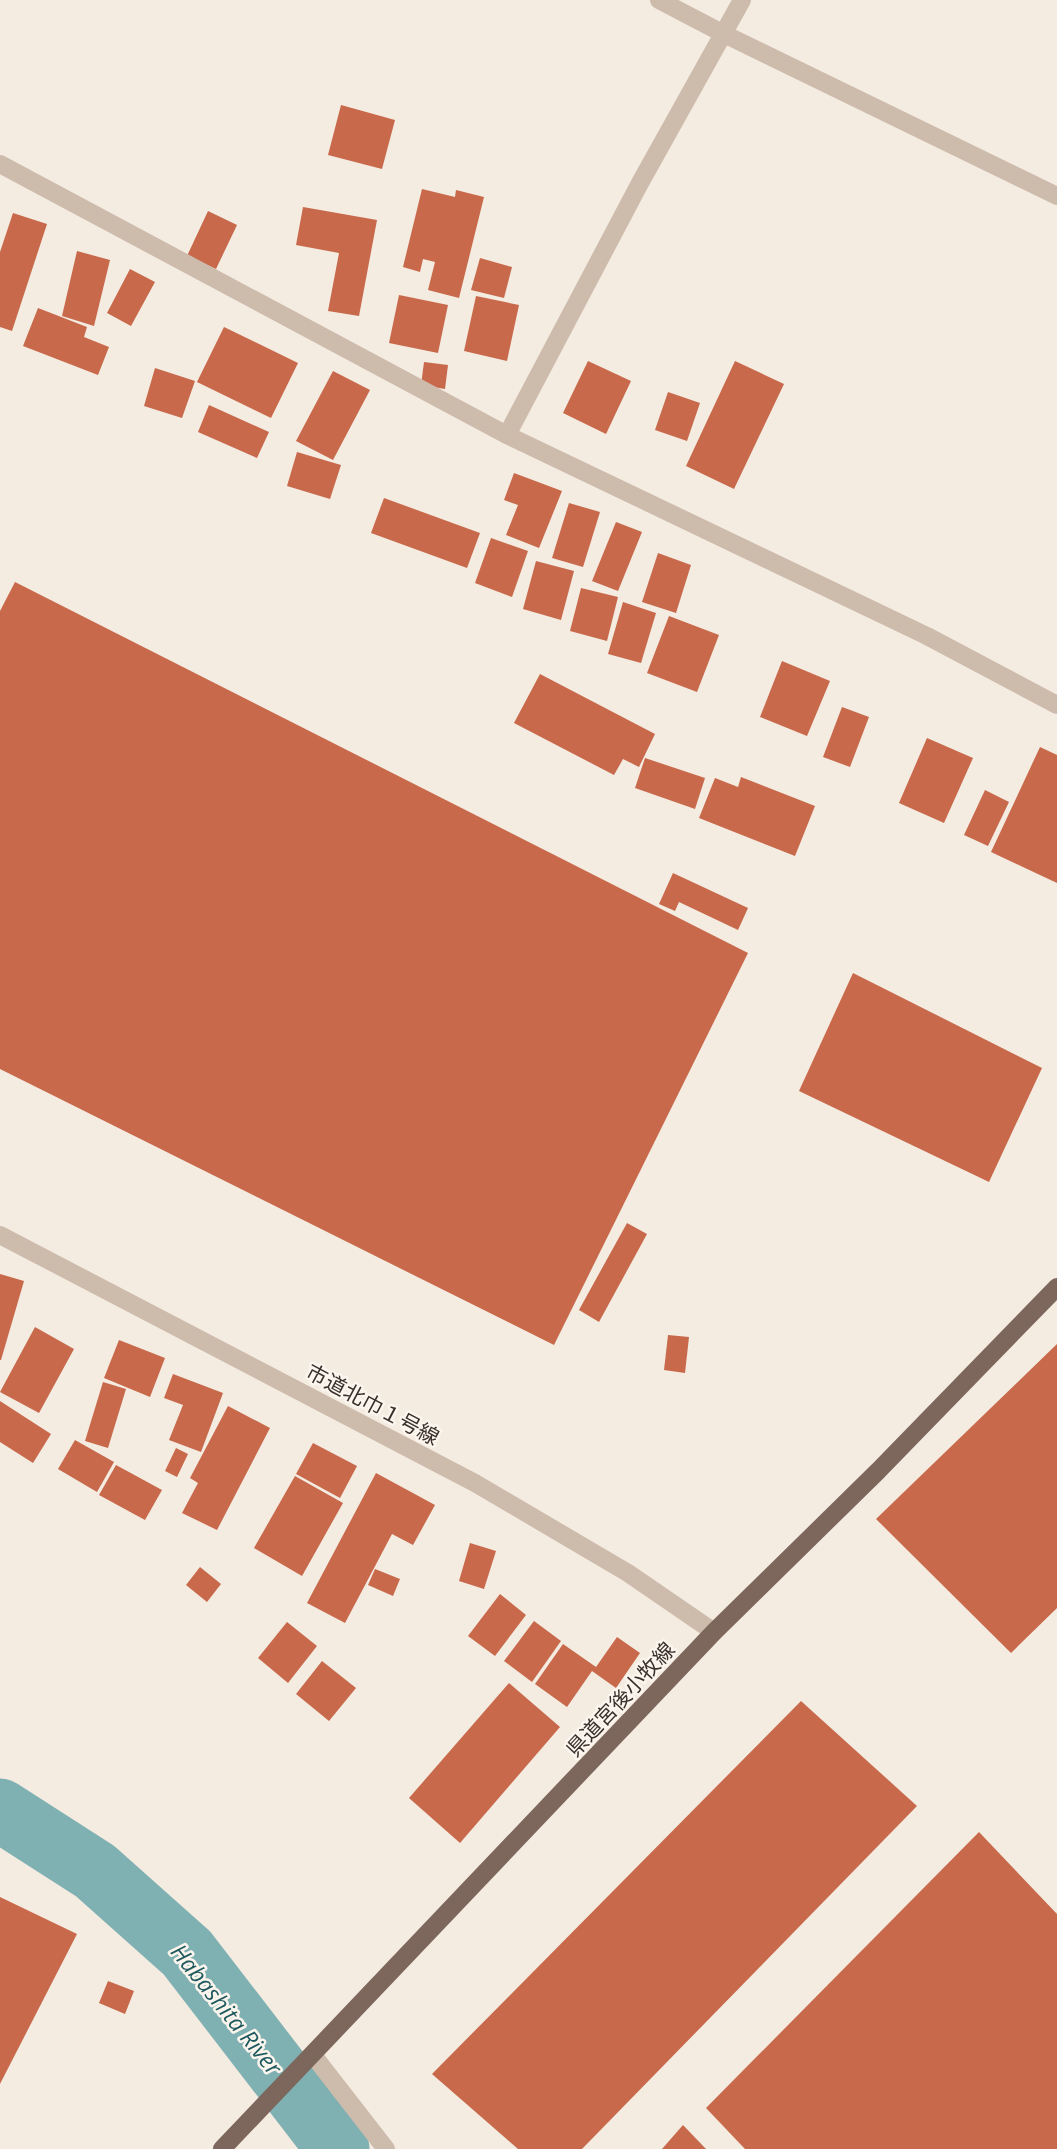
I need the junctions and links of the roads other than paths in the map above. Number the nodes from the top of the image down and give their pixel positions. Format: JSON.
{"nodes":[{"id":1,"x":659,"y":0,"type":"edge"},
{"id":2,"x":742,"y":0,"type":"edge"},
{"id":3,"x":724,"y":34,"type":"junction"},
{"id":4,"x":0,"y":164,"type":"edge"},
{"id":5,"x":1057,"y":196,"type":"edge"},
{"id":6,"x":507,"y":435,"type":"junction"},
{"id":7,"x":1057,"y":705,"type":"edge"},
{"id":8,"x":0,"y":1235,"type":"edge"},
{"id":9,"x":1057,"y":1287,"type":"edge"},
{"id":10,"x":714,"y":1632,"type":"junction"},
{"id":11,"x":313,"y":2055,"type":"junction"},
{"id":12,"x":222,"y":2149,"type":"edge"},
{"id":13,"x":386,"y":2149,"type":"edge"}],
"edges":[{"from":1,"to":3,"type":"street"},
{"from":2,"to":3,"type":"street"},
{"from":3,"to":5,"type":"street"},
{"from":3,"to":6,"type":"street"},
{"from":4,"to":6,"type":"street"},
{"from":6,"to":7,"type":"street"},
{"from":8,"to":10,"type":"street","name":"市道北巾１号線"},
{"from":9,"to":10,"type":"main road","name":"県道宮後小牧線"},
{"from":10,"to":11,"type":"main road","name":"県道宮後小牧線"},
{"from":11,"to":12,"type":"main road","name":"県道宮後小牧線"},
{"from":11,"to":13,"type":"street"}]}
